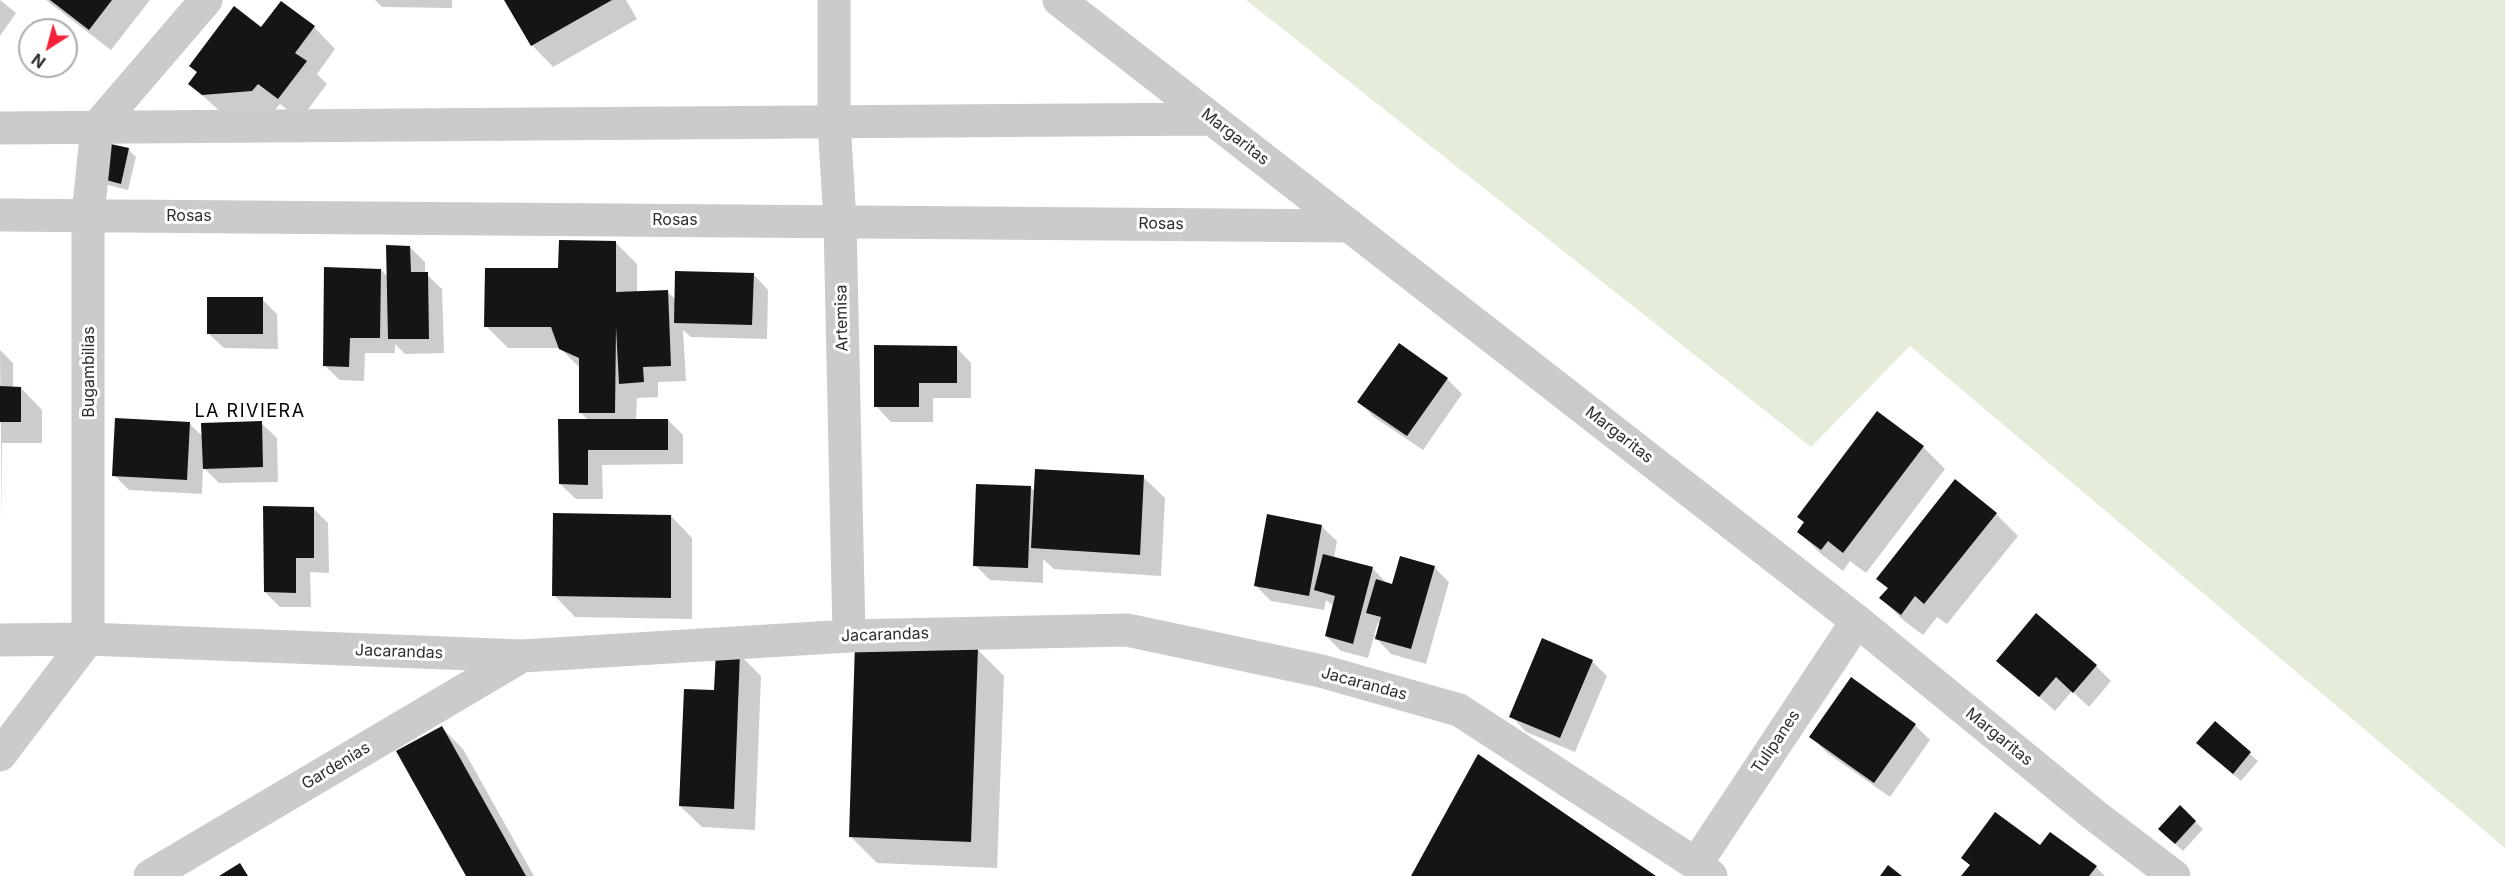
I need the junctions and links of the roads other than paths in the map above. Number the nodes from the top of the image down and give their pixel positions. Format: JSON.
{"nodes":[{"id":1,"x":206,"y":0,"type":"edge"},
{"id":2,"x":834,"y":0,"type":"edge"},
{"id":3,"x":1059,"y":0,"type":"edge"},
{"id":4,"x":1211,"y":119,"type":"junction"},
{"id":5,"x":834,"y":122,"type":"junction"},
{"id":6,"x":0,"y":128,"type":"edge"},
{"id":7,"x":98,"y":128,"type":"junction"},
{"id":8,"x":0,"y":215,"type":"edge"},
{"id":9,"x":88,"y":216,"type":"junction"},
{"id":10,"x":840,"y":221,"type":"junction"},
{"id":11,"x":1350,"y":226,"type":"junction"},
{"id":12,"x":1857,"y":621,"type":"junction"},
{"id":13,"x":849,"y":636,"type":"junction"},
{"id":14,"x":88,"y":639,"type":"junction"},
{"id":15,"x":0,"y":640,"type":"edge"},
{"id":16,"x":522,"y":657,"type":"junction"},
{"id":17,"x":0,"y":755,"type":"edge"},
{"id":18,"x":1703,"y":870,"type":"edge"},
{"id":19,"x":150,"y":876,"type":"edge"},
{"id":20,"x":2174,"y":876,"type":"edge"}],
"edges":[{"from":1,"to":7,"type":"street"},
{"from":2,"to":5,"type":"street","name":"Artemisa"},
{"from":3,"to":4,"type":"street","name":"Margaritas"},
{"from":4,"to":5,"type":"street"},
{"from":4,"to":11,"type":"street","name":"Margaritas"},
{"from":5,"to":7,"type":"street"},
{"from":5,"to":10,"type":"street","name":"Artemisa"},
{"from":6,"to":7,"type":"street"},
{"from":7,"to":9,"type":"street","name":"Bugambilias"},
{"from":8,"to":9,"type":"street","name":"Rosas"},
{"from":9,"to":10,"type":"street","name":"Rosas"},
{"from":9,"to":14,"type":"street","name":"Bugambilias"},
{"from":10,"to":11,"type":"street","name":"Rosas"},
{"from":10,"to":13,"type":"street","name":"Artemisa"},
{"from":11,"to":12,"type":"street","name":"Margaritas"},
{"from":12,"to":18,"type":"street","name":"Tulipanes"},
{"from":12,"to":20,"type":"street","name":"Margaritas"},
{"from":13,"to":16,"type":"street","name":"Jacarandas"},
{"from":13,"to":18,"type":"street","name":"Jacarandas"},
{"from":14,"to":15,"type":"street","name":"Jacarandas"},
{"from":14,"to":16,"type":"street","name":"Jacarandas"},
{"from":14,"to":17,"type":"street"},
{"from":16,"to":19,"type":"street","name":"Gardenias"}]}
